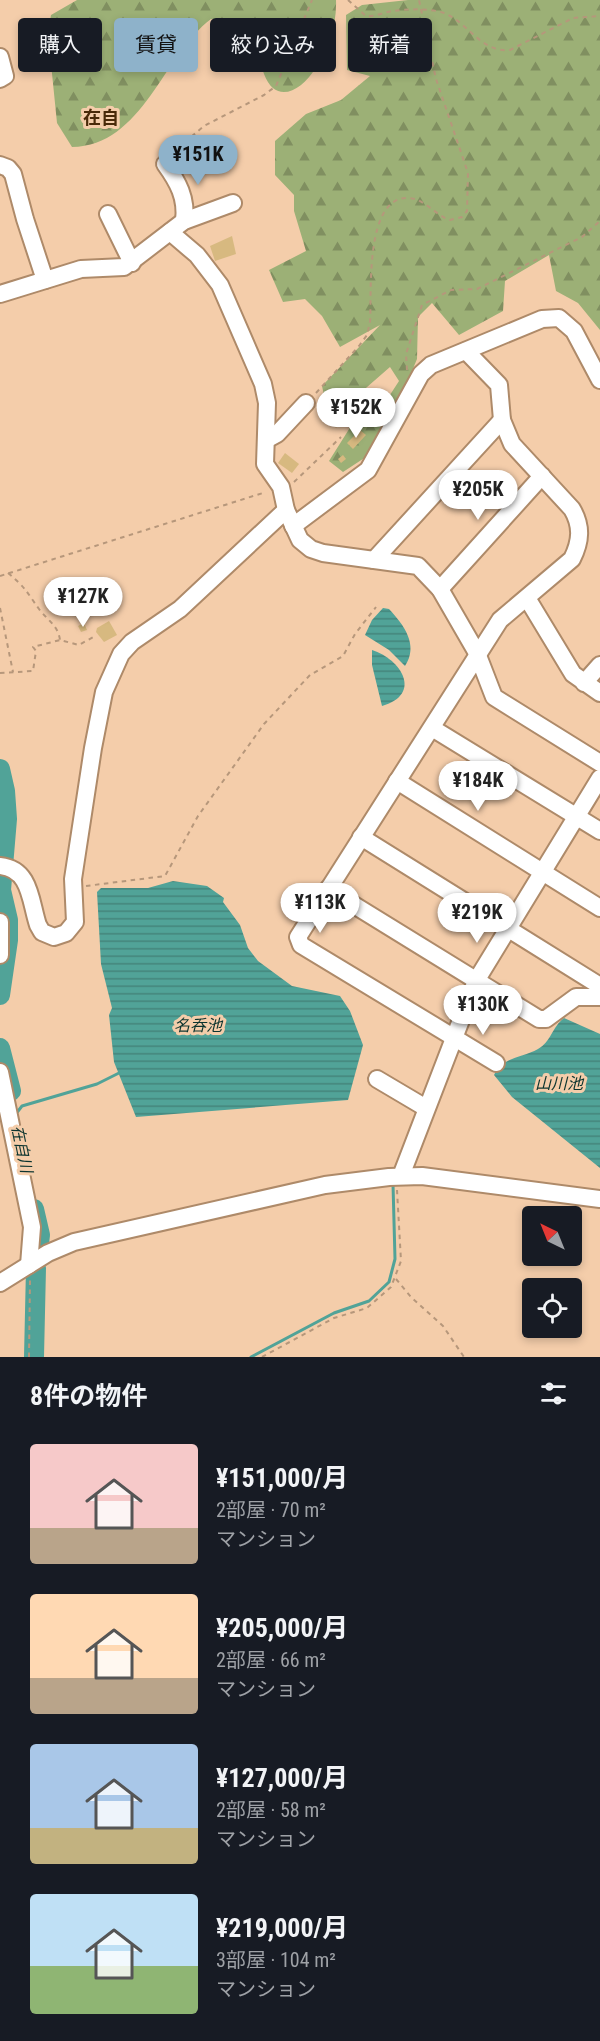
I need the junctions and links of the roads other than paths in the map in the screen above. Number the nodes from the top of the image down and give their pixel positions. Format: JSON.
{"nodes":[{"id":1,"x":0,"y":57,"type":"edge"},
{"id":2,"x":0,"y":79,"type":"edge"},
{"id":3,"x":165,"y":164,"type":"road end"},
{"id":4,"x":0,"y":165,"type":"edge"},
{"id":5,"x":233,"y":203,"type":"dead end"},
{"id":6,"x":108,"y":214,"type":"dead end"},
{"id":7,"x":184,"y":221,"type":"junction"},
{"id":8,"x":170,"y":232,"type":"junction"},
{"id":9,"x":132,"y":263,"type":"junction"},
{"id":10,"x":45,"y":279,"type":"junction"},
{"id":11,"x":0,"y":294,"type":"edge"},
{"id":12,"x":466,"y":351,"type":"junction"},
{"id":13,"x":600,"y":380,"type":"edge"},
{"id":14,"x":306,"y":403,"type":"road end"},
{"id":15,"x":502,"y":420,"type":"junction"},
{"id":16,"x":266,"y":440,"type":"junction"},
{"id":17,"x":542,"y":476,"type":"junction"},
{"id":18,"x":286,"y":510,"type":"junction"},
{"id":19,"x":293,"y":526,"type":"junction"},
{"id":20,"x":375,"y":560,"type":"junction"},
{"id":21,"x":440,"y":589,"type":"junction"},
{"id":22,"x":526,"y":598,"type":"junction"},
{"id":23,"x":477,"y":653,"type":"junction"},
{"id":24,"x":600,"y":665,"type":"edge"},
{"id":25,"x":584,"y":683,"type":"junction"},
{"id":26,"x":600,"y":693,"type":"edge"},
{"id":27,"x":432,"y":728,"type":"junction"},
{"id":28,"x":600,"y":763,"type":"edge"},
{"id":29,"x":600,"y":778,"type":"edge"},
{"id":30,"x":397,"y":782,"type":"junction"},
{"id":31,"x":576,"y":816,"type":"junction"},
{"id":32,"x":600,"y":831,"type":"edge"},
{"id":33,"x":361,"y":837,"type":"junction"},
{"id":34,"x":0,"y":866,"type":"edge"},
{"id":35,"x":542,"y":872,"type":"junction"},
{"id":36,"x":328,"y":889,"type":"junction"},
{"id":37,"x":600,"y":908,"type":"edge"},
{"id":38,"x":0,"y":922,"type":"edge"},
{"id":39,"x":508,"y":928,"type":"junction"},
{"id":40,"x":0,"y":955,"type":"edge"},
{"id":41,"x":476,"y":981,"type":"junction"},
{"id":42,"x":600,"y":986,"type":"edge"},
{"id":43,"x":600,"y":997,"type":"edge"},
{"id":44,"x":453,"y":1037,"type":"junction"},
{"id":45,"x":496,"y":1064,"type":"dead end"},
{"id":46,"x":0,"y":1071,"type":"edge"},
{"id":47,"x":377,"y":1078,"type":"dead end"},
{"id":48,"x":426,"y":1108,"type":"junction"},
{"id":49,"x":401,"y":1176,"type":"junction"},
{"id":50,"x":600,"y":1199,"type":"edge"},
{"id":51,"x":29,"y":1265,"type":"junction"},
{"id":52,"x":0,"y":1283,"type":"edge"}],
"edges":[{"from":1,"to":2,"type":"street"},
{"from":3,"to":7,"type":"street"},
{"from":4,"to":10,"type":"street"},
{"from":5,"to":7,"type":"street"},
{"from":6,"to":9,"type":"street"},
{"from":7,"to":8,"type":"street"},
{"from":8,"to":9,"type":"street"},
{"from":8,"to":16,"type":"street"},
{"from":9,"to":10,"type":"street"},
{"from":10,"to":11,"type":"street"},
{"from":12,"to":13,"type":"street"},
{"from":12,"to":15,"type":"street"},
{"from":12,"to":19,"type":"street"},
{"from":14,"to":16,"type":"street"},
{"from":15,"to":17,"type":"street"},
{"from":15,"to":20,"type":"street"},
{"from":16,"to":18,"type":"street"},
{"from":17,"to":21,"type":"street"},
{"from":17,"to":22,"type":"street"},
{"from":18,"to":19,"type":"street"},
{"from":18,"to":34,"type":"street"},
{"from":19,"to":20,"type":"street"},
{"from":20,"to":21,"type":"street"},
{"from":21,"to":23,"type":"street"},
{"from":22,"to":23,"type":"street"},
{"from":22,"to":25,"type":"street"},
{"from":23,"to":27,"type":"street"},
{"from":23,"to":28,"type":"street"},
{"from":24,"to":25,"type":"street"},
{"from":25,"to":26,"type":"street"},
{"from":27,"to":30,"type":"street"},
{"from":27,"to":31,"type":"street"},
{"from":29,"to":31,"type":"street"},
{"from":30,"to":33,"type":"street"},
{"from":30,"to":35,"type":"street"},
{"from":31,"to":32,"type":"street"},
{"from":31,"to":35,"type":"street"},
{"from":33,"to":36,"type":"street"},
{"from":33,"to":39,"type":"street"},
{"from":35,"to":37,"type":"street"},
{"from":35,"to":39,"type":"street"},
{"from":36,"to":41,"type":"street"},
{"from":36,"to":44,"type":"street"},
{"from":38,"to":40,"type":"street"},
{"from":39,"to":41,"type":"street"},
{"from":39,"to":42,"type":"street"},
{"from":41,"to":43,"type":"street"},
{"from":41,"to":44,"type":"street"},
{"from":44,"to":45,"type":"street"},
{"from":44,"to":48,"type":"street"},
{"from":46,"to":51,"type":"street"},
{"from":47,"to":48,"type":"street"},
{"from":48,"to":49,"type":"street"},
{"from":49,"to":50,"type":"street"},
{"from":49,"to":51,"type":"street"},
{"from":51,"to":52,"type":"street"}]}
